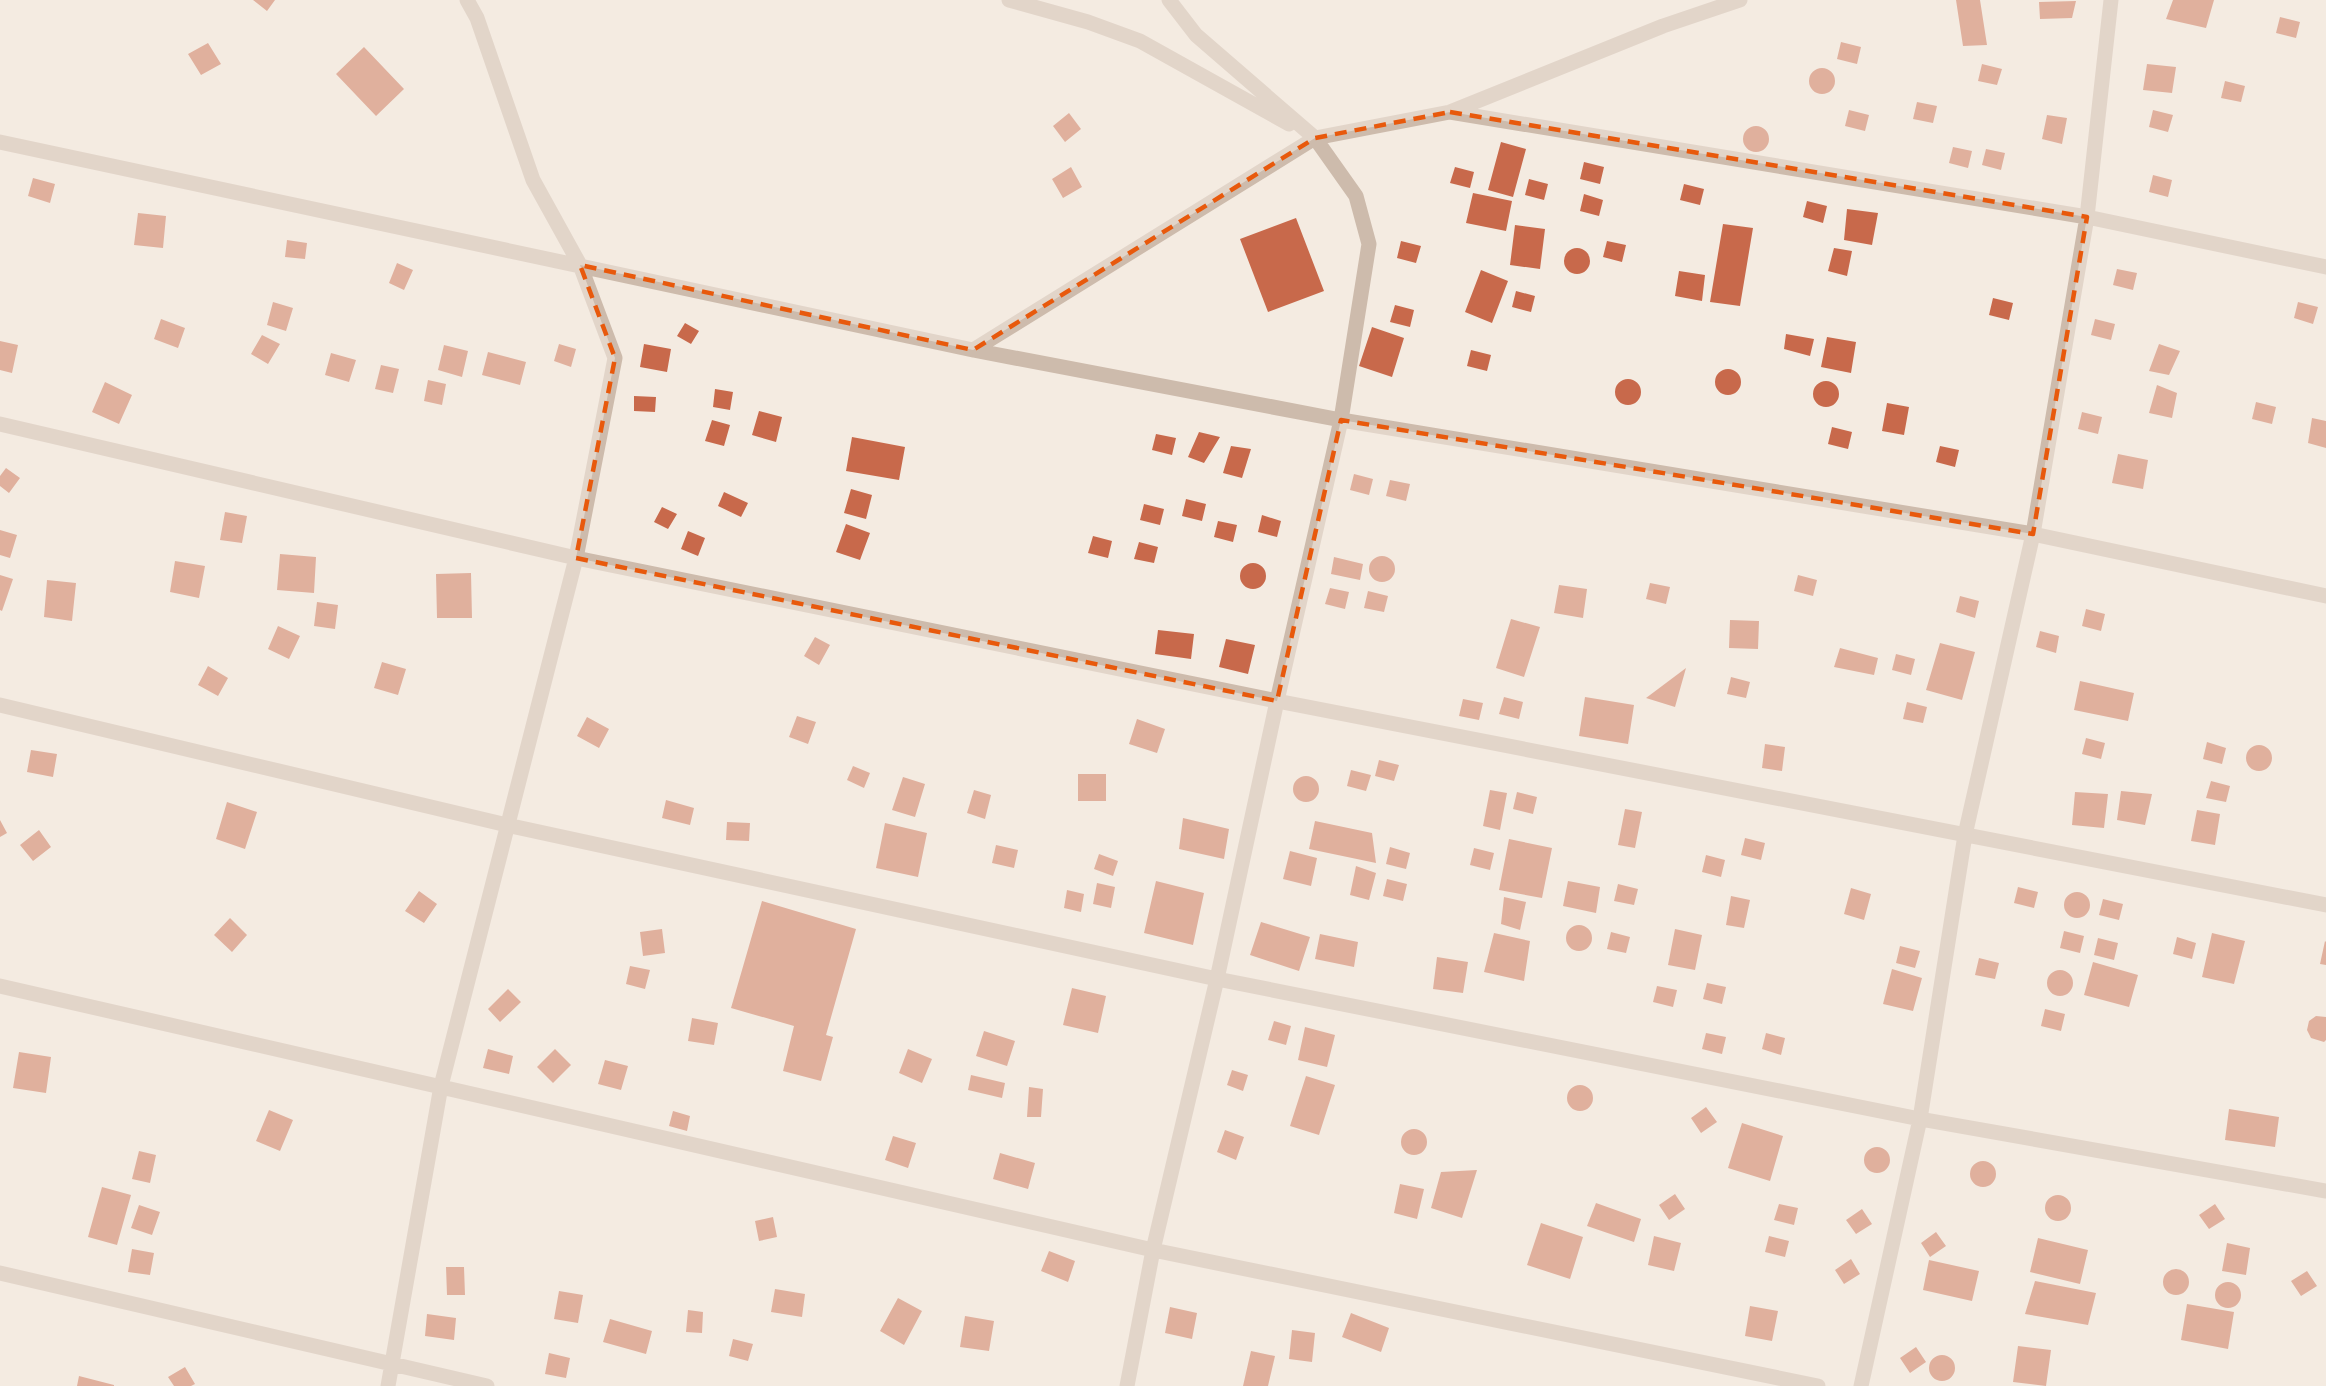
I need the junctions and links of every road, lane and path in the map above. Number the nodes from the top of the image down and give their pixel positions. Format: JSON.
{"nodes":[{"id":1,"x":467,"y":0,"type":"edge"},
{"id":2,"x":1009,"y":0,"type":"edge"},
{"id":3,"x":1169,"y":0,"type":"edge"},
{"id":4,"x":1740,"y":0,"type":"edge"},
{"id":5,"x":2111,"y":0,"type":"edge"},
{"id":6,"x":1450,"y":112,"type":"junction"},
{"id":7,"x":1315,"y":138,"type":"junction"},
{"id":8,"x":0,"y":142,"type":"edge"},
{"id":9,"x":2087,"y":217,"type":"junction"},
{"id":10,"x":580,"y":265,"type":"junction"},
{"id":11,"x":2326,"y":267,"type":"edge"},
{"id":12,"x":973,"y":350,"type":"junction"},
{"id":13,"x":1341,"y":420,"type":"junction"},
{"id":14,"x":0,"y":424,"type":"edge"},
{"id":15,"x":2033,"y":534,"type":"junction"},
{"id":16,"x":576,"y":558,"type":"junction"},
{"id":17,"x":2326,"y":596,"type":"edge"},
{"id":18,"x":1277,"y":700,"type":"junction"},
{"id":19,"x":0,"y":705,"type":"edge"},
{"id":20,"x":507,"y":825,"type":"junction"},
{"id":21,"x":1965,"y":835,"type":"junction"},
{"id":22,"x":2326,"y":905,"type":"edge"},
{"id":23,"x":1217,"y":979,"type":"junction"},
{"id":24,"x":0,"y":986,"type":"edge"},
{"id":25,"x":441,"y":1086,"type":"junction"},
{"id":26,"x":1920,"y":1119,"type":"junction"},
{"id":27,"x":2326,"y":1191,"type":"edge"},
{"id":28,"x":1153,"y":1250,"type":"junction"},
{"id":29,"x":0,"y":1273,"type":"edge"},
{"id":30,"x":393,"y":1364,"type":"junction"},
{"id":31,"x":388,"y":1386,"type":"edge"},
{"id":32,"x":487,"y":1386,"type":"edge"},
{"id":33,"x":1127,"y":1386,"type":"edge"},
{"id":34,"x":1818,"y":1386,"type":"edge"},
{"id":35,"x":1861,"y":1386,"type":"edge"}],
"edges":[{"from":1,"to":10,"type":"street"},
{"from":2,"to":7,"type":"street"},
{"from":3,"to":7,"type":"street"},
{"from":4,"to":6,"type":"street"},
{"from":5,"to":9,"type":"street"},
{"from":6,"to":7,"type":"street"},
{"from":6,"to":9,"type":"street"},
{"from":7,"to":12,"type":"street"},
{"from":7,"to":13,"type":"street"},
{"from":8,"to":10,"type":"street"},
{"from":9,"to":11,"type":"street"},
{"from":9,"to":15,"type":"street"},
{"from":10,"to":12,"type":"street"},
{"from":10,"to":16,"type":"street"},
{"from":12,"to":13,"type":"street"},
{"from":13,"to":15,"type":"street"},
{"from":13,"to":18,"type":"street"},
{"from":14,"to":16,"type":"street"},
{"from":15,"to":17,"type":"street"},
{"from":15,"to":21,"type":"street"},
{"from":16,"to":18,"type":"street"},
{"from":16,"to":20,"type":"street"},
{"from":18,"to":21,"type":"street"},
{"from":18,"to":23,"type":"street"},
{"from":19,"to":20,"type":"street"},
{"from":20,"to":23,"type":"street"},
{"from":20,"to":25,"type":"street"},
{"from":21,"to":22,"type":"street"},
{"from":21,"to":26,"type":"street"},
{"from":23,"to":26,"type":"street"},
{"from":23,"to":28,"type":"street"},
{"from":24,"to":25,"type":"street"},
{"from":25,"to":28,"type":"street"},
{"from":25,"to":30,"type":"street"},
{"from":26,"to":27,"type":"street"},
{"from":26,"to":35,"type":"street"},
{"from":28,"to":33,"type":"street"},
{"from":28,"to":34,"type":"street"},
{"from":29,"to":30,"type":"street"},
{"from":30,"to":31,"type":"street"},
{"from":30,"to":32,"type":"street"}]}
